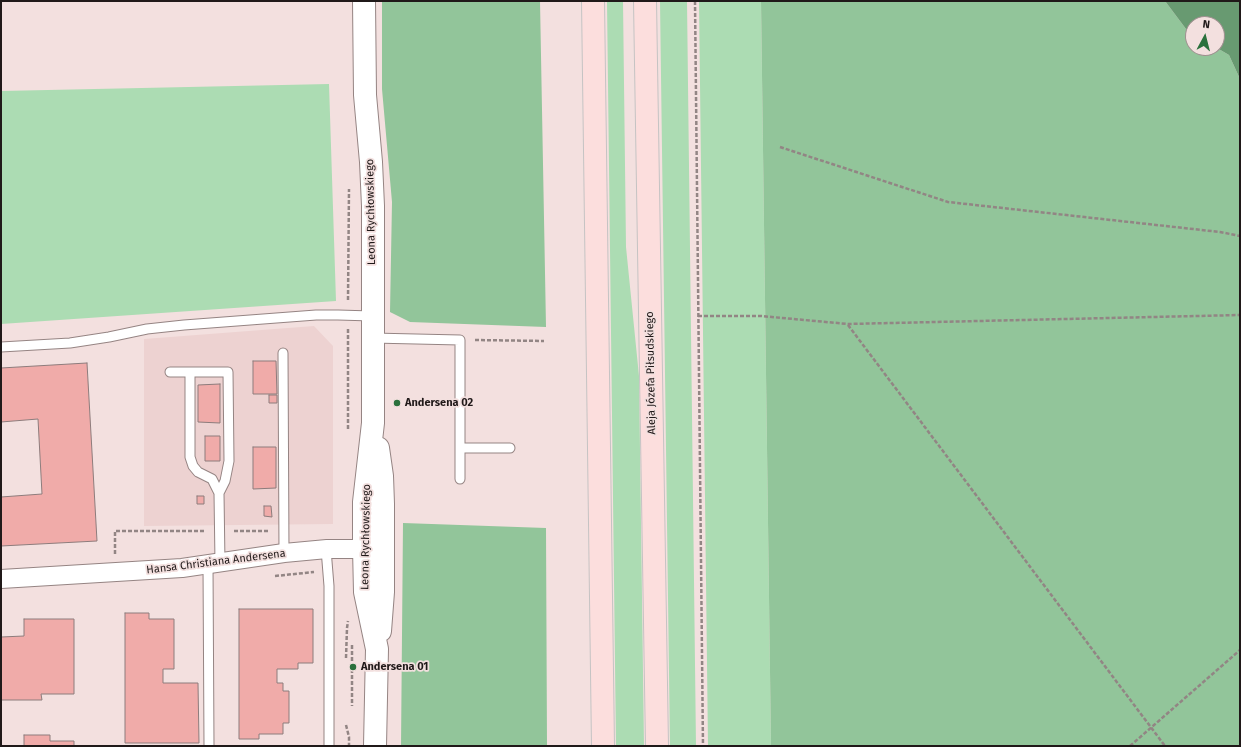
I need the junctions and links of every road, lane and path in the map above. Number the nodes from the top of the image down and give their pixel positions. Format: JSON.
{"nodes":[{"id":1,"x":364,"y":1,"type":"edge"},
{"id":2,"x":593,"y":1,"type":"edge"},
{"id":3,"x":645,"y":1,"type":"edge"},
{"id":4,"x":695,"y":1,"type":"edge"},
{"id":5,"x":780,"y":147,"type":"dead end"},
{"id":6,"x":349,"y":182,"type":"dead end"},
{"id":7,"x":1240,"y":236,"type":"edge"},
{"id":8,"x":348,"y":315,"type":"junction"},
{"id":9,"x":1240,"y":315,"type":"edge"},
{"id":10,"x":372,"y":316,"type":"junction"},
{"id":11,"x":698,"y":316,"type":"junction"},
{"id":12,"x":848,"y":324,"type":"junction"},
{"id":13,"x":372,"y":338,"type":"junction"},
{"id":14,"x":460,"y":340,"type":"junction"},
{"id":15,"x":544,"y":341,"type":"dead end"},
{"id":16,"x":1,"y":347,"type":"edge"},
{"id":17,"x":284,"y":353,"type":"dead end"},
{"id":18,"x":170,"y":372,"type":"dead end"},
{"id":19,"x":190,"y":373,"type":"junction"},
{"id":20,"x":348,"y":427,"type":"dead end"},
{"id":21,"x":460,"y":448,"type":"junction"},
{"id":22,"x":510,"y":448,"type":"dead end"},
{"id":23,"x":460,"y":479,"type":"dead end"},
{"id":24,"x":219,"y":493,"type":"junction"},
{"id":25,"x":220,"y":530,"type":"junction"},
{"id":26,"x":284,"y":530,"type":"junction"},
{"id":27,"x":326,"y":549,"type":"junction"},
{"id":28,"x":373,"y":549,"type":"junction"},
{"id":29,"x":284,"y":553,"type":"junction"},
{"id":30,"x":115,"y":560,"type":"dead end"},
{"id":31,"x":214,"y":564,"type":"junction"},
{"id":32,"x":1,"y":579,"type":"edge"},
{"id":33,"x":1240,"y":650,"type":"edge"},
{"id":34,"x":1152,"y":728,"type":"junction"},
{"id":35,"x":349,"y":737,"type":"dead end"},
{"id":36,"x":209,"y":746,"type":"edge"},
{"id":37,"x":329,"y":746,"type":"edge"},
{"id":38,"x":349,"y":746,"type":"edge"},
{"id":39,"x":375,"y":746,"type":"edge"},
{"id":40,"x":603,"y":746,"type":"edge"},
{"id":41,"x":657,"y":746,"type":"edge"},
{"id":42,"x":703,"y":746,"type":"edge"},
{"id":43,"x":1130,"y":746,"type":"edge"},
{"id":44,"x":1166,"y":746,"type":"edge"}],
"edges":[{"from":1,"to":10,"type":"street","name":"Leona Rychłowskiego"},
{"from":2,"to":40,"type":"main road"},
{"from":3,"to":41,"type":"main road","name":"Aleja Józefa Piłsudskiego"},
{"from":4,"to":11,"type":"path"},
{"from":5,"to":7,"type":"path"},
{"from":6,"to":8,"type":"path"},
{"from":8,"to":10,"type":"lane"},
{"from":8,"to":16,"type":"lane"},
{"from":8,"to":20,"type":"path"},
{"from":9,"to":12,"type":"path"},
{"from":10,"to":13,"type":"street","name":"Leona Rychłowskiego"},
{"from":11,"to":12,"type":"path"},
{"from":11,"to":42,"type":"path"},
{"from":12,"to":34,"type":"path"},
{"from":13,"to":14,"type":"lane"},
{"from":13,"to":28,"type":"street","name":"Leona Rychłowskiego"},
{"from":14,"to":15,"type":"path"},
{"from":14,"to":21,"type":"lane"},
{"from":17,"to":26,"type":"lane"},
{"from":18,"to":19,"type":"lane"},
{"from":19,"to":24,"type":"lane"},
{"from":19,"to":24,"type":"lane"},
{"from":21,"to":22,"type":"lane"},
{"from":21,"to":23,"type":"lane"},
{"from":24,"to":25,"type":"lane"},
{"from":25,"to":26,"type":"path"},
{"from":25,"to":30,"type":"path"},
{"from":25,"to":31,"type":"lane"},
{"from":26,"to":29,"type":"lane"},
{"from":27,"to":28,"type":"street","name":"Hansa Christiana Andersena"},
{"from":27,"to":29,"type":"street","name":"Hansa Christiana Andersena"},
{"from":27,"to":37,"type":"lane"},
{"from":28,"to":39,"type":"street","name":"Leona Rychłowskiego"},
{"from":29,"to":31,"type":"street","name":"Hansa Christiana Andersena"},
{"from":31,"to":32,"type":"street","name":"Hansa Christiana Andersena"},
{"from":31,"to":36,"type":"lane"},
{"from":33,"to":34,"type":"path"},
{"from":34,"to":43,"type":"path"},
{"from":34,"to":44,"type":"path"},
{"from":35,"to":38,"type":"path"}]}
